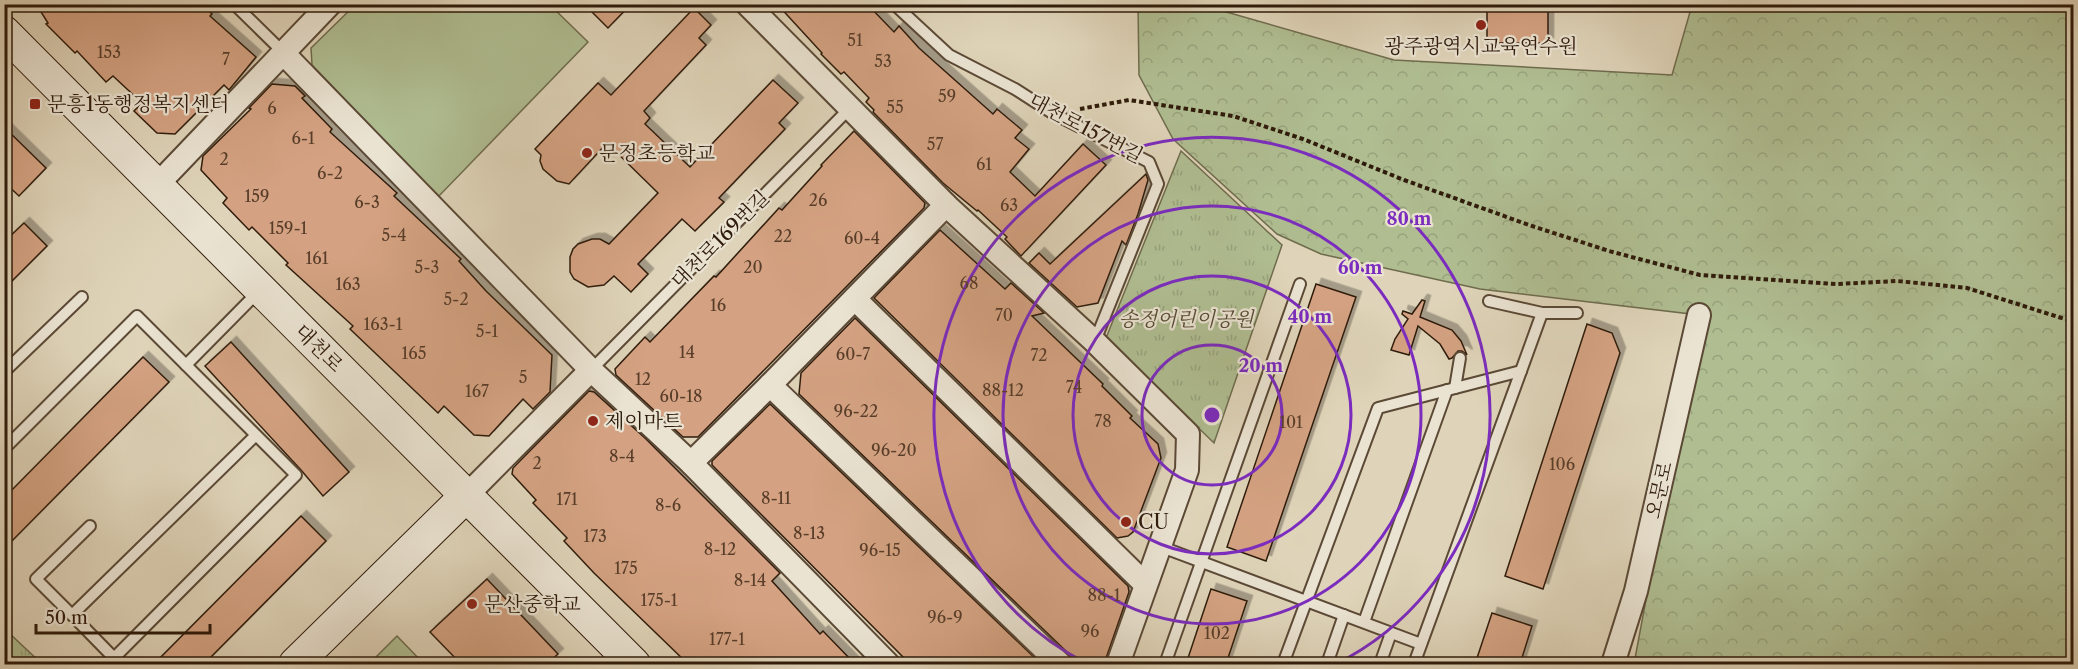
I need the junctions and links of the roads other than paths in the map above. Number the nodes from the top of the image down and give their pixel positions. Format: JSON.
{"nodes":[{"id":1,"x":234,"y":4,"type":"edge"},
{"id":2,"x":330,"y":4,"type":"edge"},
{"id":3,"x":894,"y":4,"type":"edge"},
{"id":4,"x":756,"y":7,"type":"edge"},
{"id":5,"x":4,"y":32,"type":"edge"},
{"id":6,"x":284,"y":54,"type":"junction"},
{"id":7,"x":849,"y":109,"type":"junction"},
{"id":8,"x":157,"y":185,"type":"junction"},
{"id":9,"x":946,"y":205,"type":"junction"},
{"id":10,"x":1300,"y":284,"type":"dead end"},
{"id":11,"x":260,"y":290,"type":"junction"},
{"id":12,"x":82,"y":297,"type":"dead end"},
{"id":13,"x":855,"y":299,"type":"junction"},
{"id":14,"x":1489,"y":301,"type":"dead end"},
{"id":15,"x":1542,"y":313,"type":"junction"},
{"id":16,"x":1577,"y":313,"type":"dead end"},
{"id":17,"x":1699,"y":315,"type":"dead end"},
{"id":18,"x":1094,"y":342,"type":"junction"},
{"id":19,"x":1460,"y":358,"type":"dead end"},
{"id":20,"x":186,"y":365,"type":"junction"},
{"id":21,"x":591,"y":370,"type":"junction"},
{"id":22,"x":1521,"y":371,"type":"junction"},
{"id":23,"x":4,"y":372,"type":"edge"},
{"id":24,"x":771,"y":386,"type":"junction"},
{"id":25,"x":1451,"y":389,"type":"junction"},
{"id":26,"x":256,"y":435,"type":"junction"},
{"id":27,"x":4,"y":449,"type":"edge"},
{"id":28,"x":691,"y":463,"type":"junction"},
{"id":29,"x":466,"y":496,"type":"junction"},
{"id":30,"x":90,"y":526,"type":"dead end"},
{"id":31,"x":1159,"y":546,"type":"junction"},
{"id":32,"x":1202,"y":562,"type":"junction"},
{"id":33,"x":1145,"y":584,"type":"junction"},
{"id":34,"x":1306,"y":601,"type":"junction"},
{"id":35,"x":72,"y":615,"type":"junction"},
{"id":36,"x":1344,"y":615,"type":"junction"},
{"id":37,"x":1364,"y":622,"type":"junction"},
{"id":38,"x":1391,"y":633,"type":"junction"},
{"id":39,"x":1421,"y":644,"type":"junction"},
{"id":40,"x":295,"y":664,"type":"edge"},
{"id":41,"x":634,"y":664,"type":"edge"},
{"id":42,"x":888,"y":664,"type":"edge"},
{"id":43,"x":1060,"y":664,"type":"edge"},
{"id":44,"x":1118,"y":664,"type":"edge"},
{"id":45,"x":1165,"y":664,"type":"edge"},
{"id":46,"x":1283,"y":664,"type":"edge"},
{"id":47,"x":1327,"y":664,"type":"edge"},
{"id":48,"x":1380,"y":664,"type":"edge"},
{"id":49,"x":1414,"y":664,"type":"edge"},
{"id":50,"x":1612,"y":664,"type":"edge"}],
"edges":[{"from":1,"to":6,"type":"lane"},
{"from":2,"to":6,"type":"street"},
{"from":3,"to":18,"type":"lane","name":"대천로157번길"},
{"from":4,"to":7,"type":"street"},
{"from":5,"to":8,"type":"street","name":"대천로"},
{"from":6,"to":8,"type":"street"},
{"from":6,"to":21,"type":"street"},
{"from":7,"to":9,"type":"street"},
{"from":7,"to":21,"type":"lane","name":"대천로169번길"},
{"from":8,"to":11,"type":"street","name":"대천로"},
{"from":9,"to":13,"type":"street"},
{"from":9,"to":18,"type":"street"},
{"from":10,"to":32,"type":"lane"},
{"from":11,"to":20,"type":"lane"},
{"from":11,"to":29,"type":"street","name":"대천로"},
{"from":12,"to":23,"type":"lane"},
{"from":13,"to":24,"type":"street"},
{"from":13,"to":33,"type":"street"},
{"from":14,"to":15,"type":"lane"},
{"from":15,"to":16,"type":"lane"},
{"from":15,"to":22,"type":"lane"},
{"from":17,"to":50,"type":"street","name":"오문로"},
{"from":18,"to":31,"type":"street"},
{"from":19,"to":25,"type":"lane"},
{"from":20,"to":26,"type":"lane"},
{"from":20,"to":27,"type":"lane"},
{"from":21,"to":28,"type":"street"},
{"from":21,"to":29,"type":"street","name":"대천로169번길"},
{"from":22,"to":25,"type":"lane"},
{"from":22,"to":39,"type":"lane"},
{"from":24,"to":28,"type":"street"},
{"from":24,"to":43,"type":"street"},
{"from":25,"to":34,"type":"lane"},
{"from":25,"to":37,"type":"lane"},
{"from":26,"to":35,"type":"lane"},
{"from":26,"to":35,"type":"lane"},
{"from":28,"to":42,"type":"street"},
{"from":29,"to":40,"type":"street"},
{"from":29,"to":41,"type":"street","name":"대천로"},
{"from":30,"to":35,"type":"lane"},
{"from":31,"to":32,"type":"lane"},
{"from":31,"to":33,"type":"street"},
{"from":32,"to":34,"type":"lane"},
{"from":32,"to":45,"type":"lane"},
{"from":33,"to":44,"type":"street"},
{"from":34,"to":36,"type":"lane"},
{"from":34,"to":46,"type":"lane"},
{"from":36,"to":37,"type":"lane"},
{"from":36,"to":47,"type":"lane"},
{"from":37,"to":38,"type":"lane"},
{"from":38,"to":39,"type":"lane"},
{"from":38,"to":48,"type":"lane"},
{"from":39,"to":49,"type":"lane"}]}
